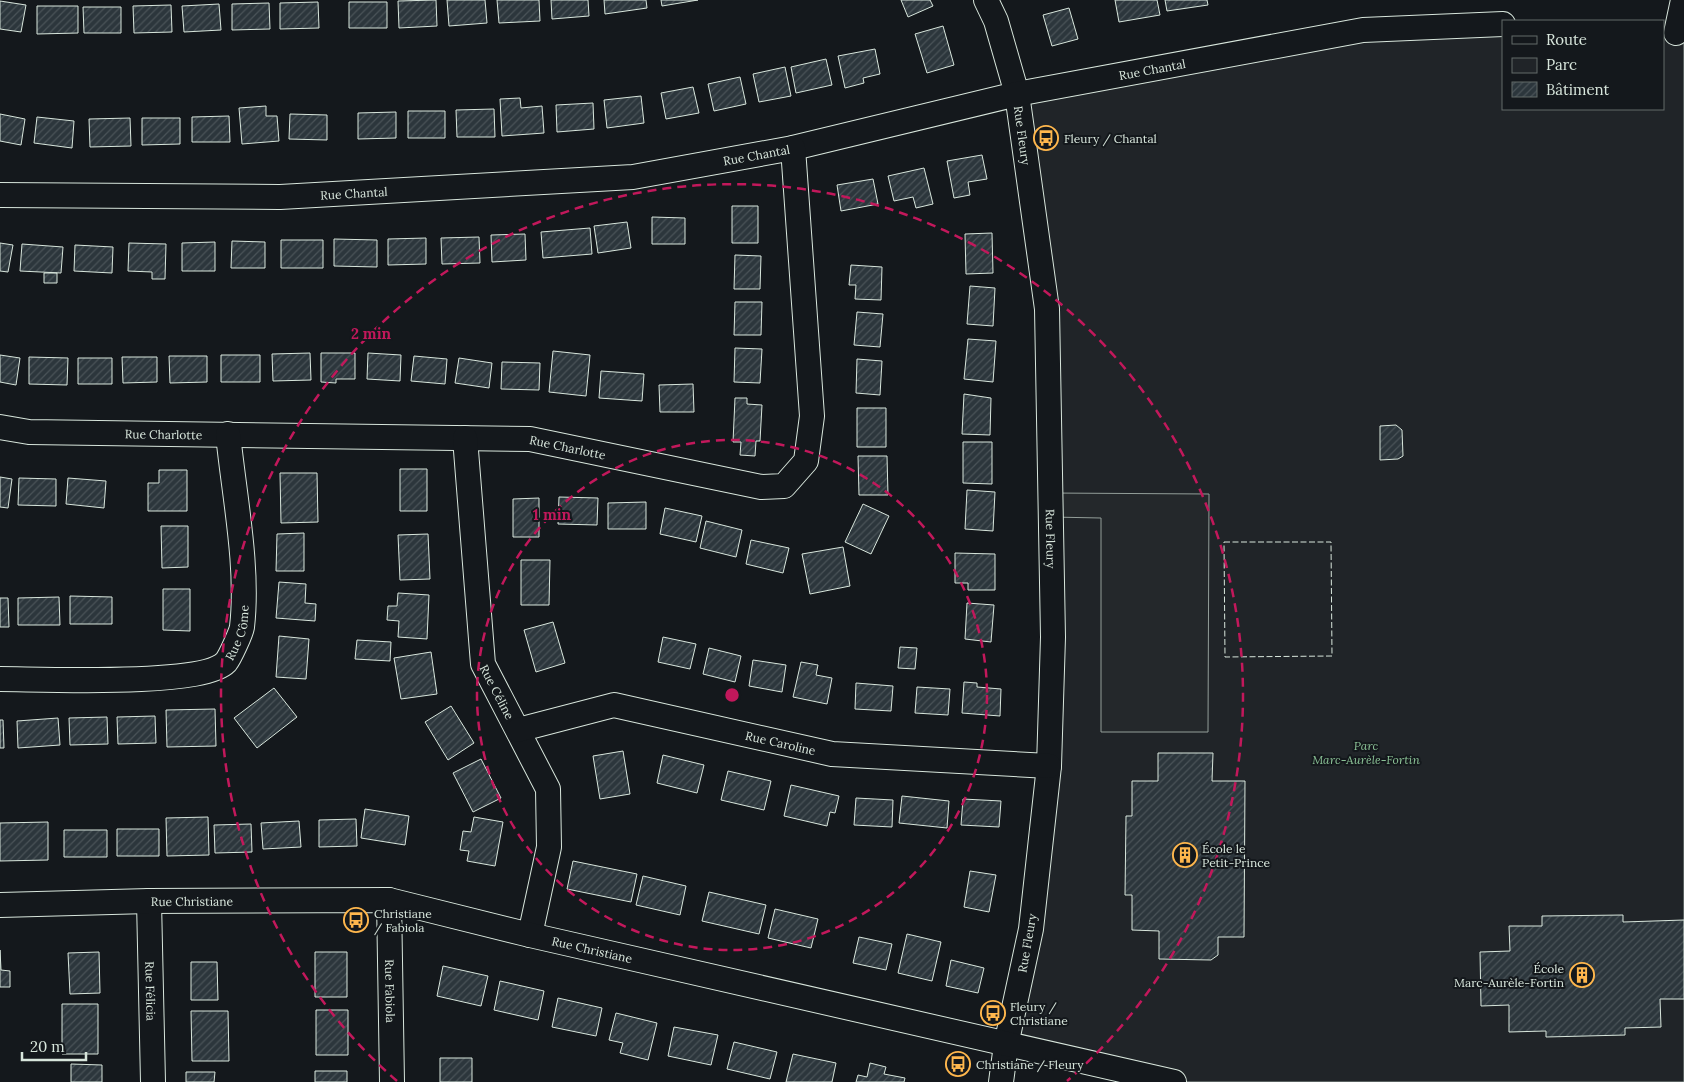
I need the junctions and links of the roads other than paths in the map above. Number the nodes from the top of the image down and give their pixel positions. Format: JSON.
{"nodes":[{"id":1,"x":986,"y":0,"type":"edge"},
{"id":2,"x":1683,"y":0,"type":"edge"},
{"id":3,"x":1502,"y":24,"type":"edge"},
{"id":4,"x":1674,"y":34,"type":"edge"},
{"id":5,"x":1017,"y":94,"type":"junction"},
{"id":6,"x":793,"y":148,"type":"junction"},
{"id":7,"x":0,"y":195,"type":"edge"},
{"id":8,"x":0,"y":427,"type":"edge"},
{"id":9,"x":228,"y":434,"type":"junction"},
{"id":10,"x":465,"y":438,"type":"junction"},
{"id":11,"x":0,"y":680,"type":"edge"},
{"id":12,"x":518,"y":730,"type":"junction"},
{"id":13,"x":1048,"y":766,"type":"junction"},
{"id":14,"x":389,"y":900,"type":"junction"},
{"id":15,"x":149,"y":901,"type":"junction"},
{"id":16,"x":0,"y":905,"type":"edge"},
{"id":17,"x":530,"y":935,"type":"junction"},
{"id":18,"x":1006,"y":1045,"type":"junction"},
{"id":19,"x":153,"y":1082,"type":"edge"},
{"id":20,"x":392,"y":1082,"type":"edge"},
{"id":21,"x":1001,"y":1082,"type":"edge"},
{"id":22,"x":1174,"y":1082,"type":"edge"}],
"edges":[{"from":1,"to":5,"type":"street","name":"Rue Fleury"},
{"from":2,"to":4,"type":"street"},
{"from":3,"to":5,"type":"street","name":"Rue Chantal"},
{"from":5,"to":6,"type":"street","name":"Rue Chantal"},
{"from":5,"to":13,"type":"street","name":"Rue Fleury"},
{"from":6,"to":7,"type":"street","name":"Rue Chantal"},
{"from":6,"to":10,"type":"street","name":"Rue Charlotte"},
{"from":8,"to":9,"type":"street","name":"Rue Charlotte"},
{"from":9,"to":10,"type":"street","name":"Rue Charlotte"},
{"from":9,"to":11,"type":"street","name":"Rue Côme"},
{"from":10,"to":12,"type":"street","name":"Rue Céline"},
{"from":12,"to":13,"type":"street","name":"Rue Caroline"},
{"from":12,"to":17,"type":"street","name":"Rue Céline"},
{"from":13,"to":18,"type":"street","name":"Rue Fleury"},
{"from":14,"to":15,"type":"street","name":"Rue Christiane"},
{"from":14,"to":17,"type":"street","name":"Rue Christiane"},
{"from":14,"to":20,"type":"street","name":"Rue Fabiola"},
{"from":15,"to":16,"type":"street","name":"Rue Christiane"},
{"from":15,"to":19,"type":"street","name":"Rue Félicia"},
{"from":17,"to":18,"type":"street","name":"Rue Christiane"},
{"from":18,"to":21,"type":"street","name":"Rue Fleury"},
{"from":18,"to":22,"type":"street","name":"Rue Christiane"}]}
